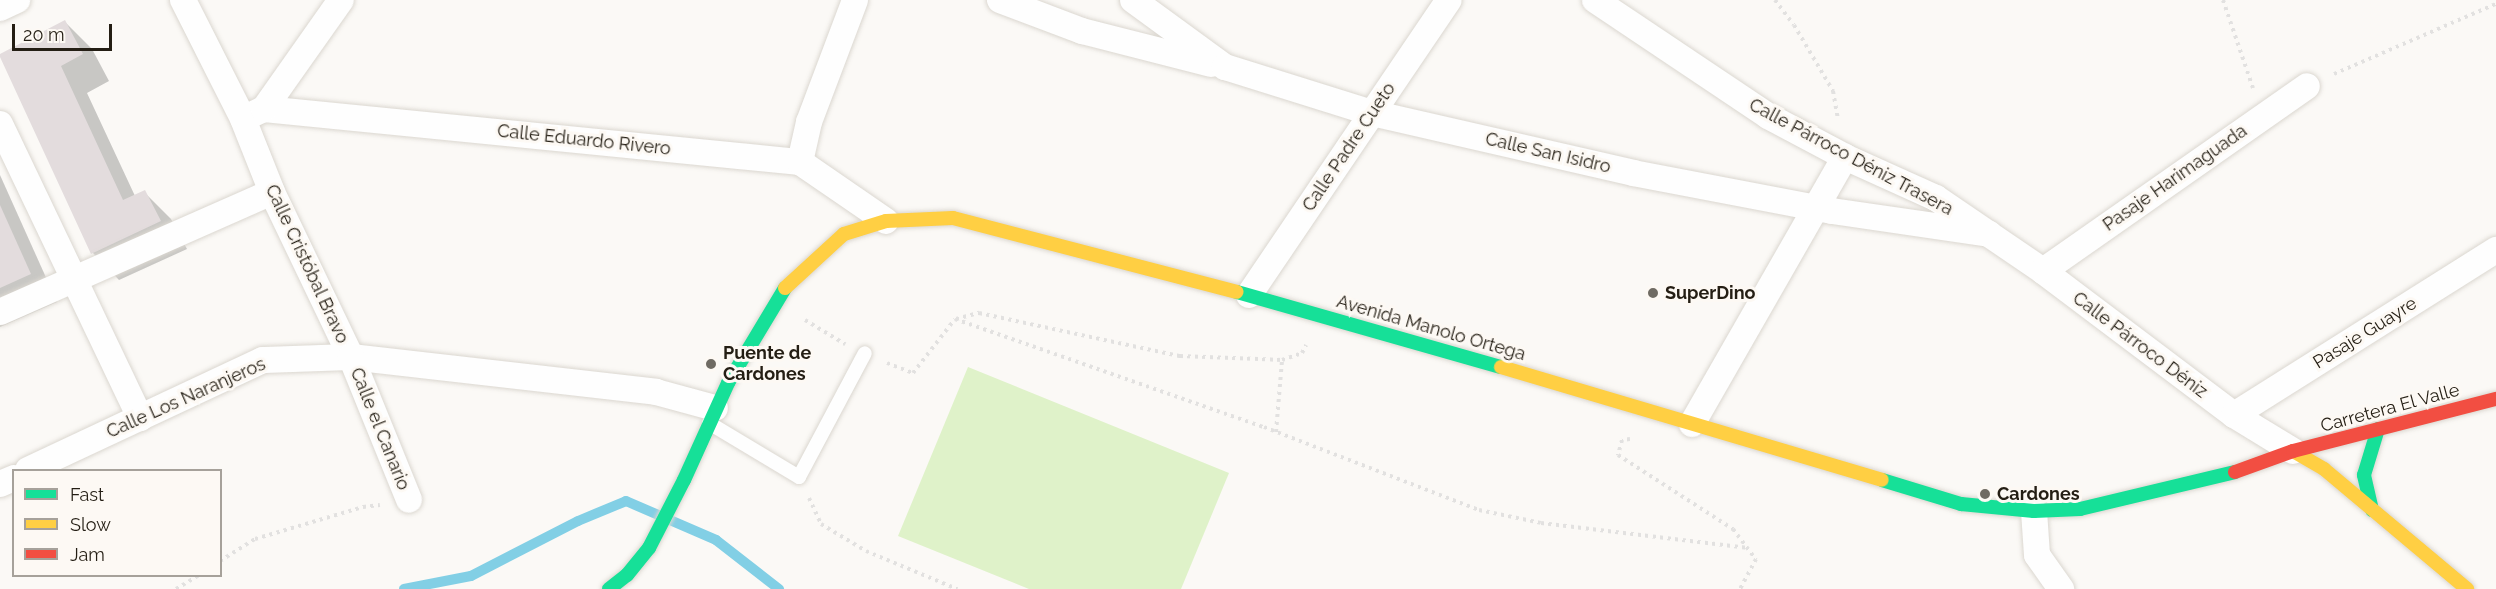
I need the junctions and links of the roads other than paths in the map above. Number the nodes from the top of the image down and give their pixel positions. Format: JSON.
{"nodes":[{"id":1,"x":17,"y":0,"type":"edge"},
{"id":2,"x":183,"y":0,"type":"edge"},
{"id":3,"x":341,"y":0,"type":"edge"},
{"id":4,"x":855,"y":0,"type":"edge"},
{"id":5,"x":999,"y":0,"type":"edge"},
{"id":6,"x":1133,"y":0,"type":"edge"},
{"id":7,"x":1449,"y":0,"type":"edge"},
{"id":8,"x":1594,"y":0,"type":"edge"},
{"id":9,"x":0,"y":8,"type":"edge"},
{"id":10,"x":1225,"y":67,"type":"junction"},
{"id":11,"x":2307,"y":86,"type":"road end"},
{"id":12,"x":1372,"y":113,"type":"junction"},
{"id":13,"x":253,"y":114,"type":"junction"},
{"id":14,"x":0,"y":124,"type":"edge"},
{"id":15,"x":1845,"y":157,"type":"junction"},
{"id":16,"x":800,"y":162,"type":"junction"},
{"id":17,"x":272,"y":192,"type":"junction"},
{"id":18,"x":1816,"y":206,"type":"junction"},
{"id":19,"x":886,"y":221,"type":"junction"},
{"id":20,"x":1989,"y":234,"type":"junction"},
{"id":21,"x":2496,"y":250,"type":"edge"},
{"id":22,"x":2043,"y":271,"type":"junction"},
{"id":23,"x":75,"y":280,"type":"junction"},
{"id":24,"x":1249,"y":295,"type":"junction"},
{"id":25,"x":0,"y":312,"type":"edge"},
{"id":26,"x":865,"y":353,"type":"road end"},
{"id":27,"x":351,"y":357,"type":"junction"},
{"id":28,"x":2496,"y":399,"type":"edge"},
{"id":29,"x":712,"y":415,"type":"junction"},
{"id":30,"x":2234,"y":415,"type":"junction"},
{"id":31,"x":140,"y":418,"type":"junction"},
{"id":32,"x":1692,"y":423,"type":"junction"},
{"id":33,"x":2378,"y":429,"type":"junction"},
{"id":34,"x":2293,"y":452,"type":"junction"},
{"id":35,"x":32,"y":469,"type":"edge"},
{"id":36,"x":408,"y":501,"type":"road end"},
{"id":37,"x":2372,"y":510,"type":"junction"},
{"id":38,"x":2034,"y":511,"type":"junction"},
{"id":39,"x":609,"y":589,"type":"edge"},
{"id":40,"x":2061,"y":589,"type":"edge"},
{"id":41,"x":2467,"y":589,"type":"edge"}],
"edges":[{"from":1,"to":9,"type":"street"},
{"from":2,"to":13,"type":"street","name":"Calle Cristóbal Bravo"},
{"from":3,"to":13,"type":"street"},
{"from":4,"to":16,"type":"street"},
{"from":5,"to":10,"type":"street"},
{"from":6,"to":10,"type":"street","name":"Calle San Isidro"},
{"from":7,"to":12,"type":"street","name":"Calle Padre Cueto"},
{"from":8,"to":15,"type":"street","name":"Calle Párroco Déniz Trasera"},
{"from":10,"to":12,"type":"street","name":"Calle San Isidro"},
{"from":11,"to":22,"type":"street","name":"Pasaje Harimaguada"},
{"from":12,"to":18,"type":"street","name":"Calle San Isidro"},
{"from":12,"to":24,"type":"street","name":"Calle Padre Cueto"},
{"from":13,"to":16,"type":"street","name":"Calle Eduardo Rivero"},
{"from":13,"to":17,"type":"street","name":"Calle Cristóbal Bravo"},
{"from":14,"to":23,"type":"street"},
{"from":15,"to":18,"type":"street"},
{"from":15,"to":20,"type":"street","name":"Calle Párroco Déniz Trasera"},
{"from":16,"to":19,"type":"street","name":"Calle Eduardo Rivero"},
{"from":17,"to":23,"type":"street"},
{"from":17,"to":27,"type":"street","name":"Calle Cristóbal Bravo"},
{"from":18,"to":20,"type":"street","name":"Calle San Isidro"},
{"from":18,"to":32,"type":"street"},
{"from":19,"to":24,"type":"street","name":"Avenida Manolo Ortega"},
{"from":19,"to":29,"type":"street","name":"Avenida Manolo Ortega"},
{"from":20,"to":22,"type":"street","name":"Calle Párroco Déniz"},
{"from":21,"to":30,"type":"street","name":"Pasaje Guayre"},
{"from":22,"to":30,"type":"street","name":"Calle Párroco Déniz"},
{"from":23,"to":25,"type":"street"},
{"from":23,"to":31,"type":"street"},
{"from":24,"to":32,"type":"street","name":"Avenida Manolo Ortega"},
{"from":26,"to":29,"type":"lane"},
{"from":27,"to":29,"type":"street","name":"Calle Cristóbal Bravo"},
{"from":27,"to":31,"type":"street","name":"Calle Los Naranjeros"},
{"from":27,"to":36,"type":"street","name":"Calle el Canario"},
{"from":28,"to":33,"type":"street","name":"Carretera El Valle"},
{"from":29,"to":39,"type":"street","name":"Avenida Manolo Ortega"},
{"from":30,"to":34,"type":"street","name":"Calle Párroco Déniz"},
{"from":31,"to":35,"type":"street","name":"Calle Los Naranjeros"},
{"from":32,"to":38,"type":"street","name":"Avenida Manolo Ortega"},
{"from":33,"to":34,"type":"street","name":"Carretera El Valle"},
{"from":33,"to":37,"type":"street"},
{"from":34,"to":37,"type":"street"},
{"from":34,"to":38,"type":"street","name":"Avenida Manolo Ortega"},
{"from":37,"to":41,"type":"street"},
{"from":38,"to":40,"type":"street"}]}
